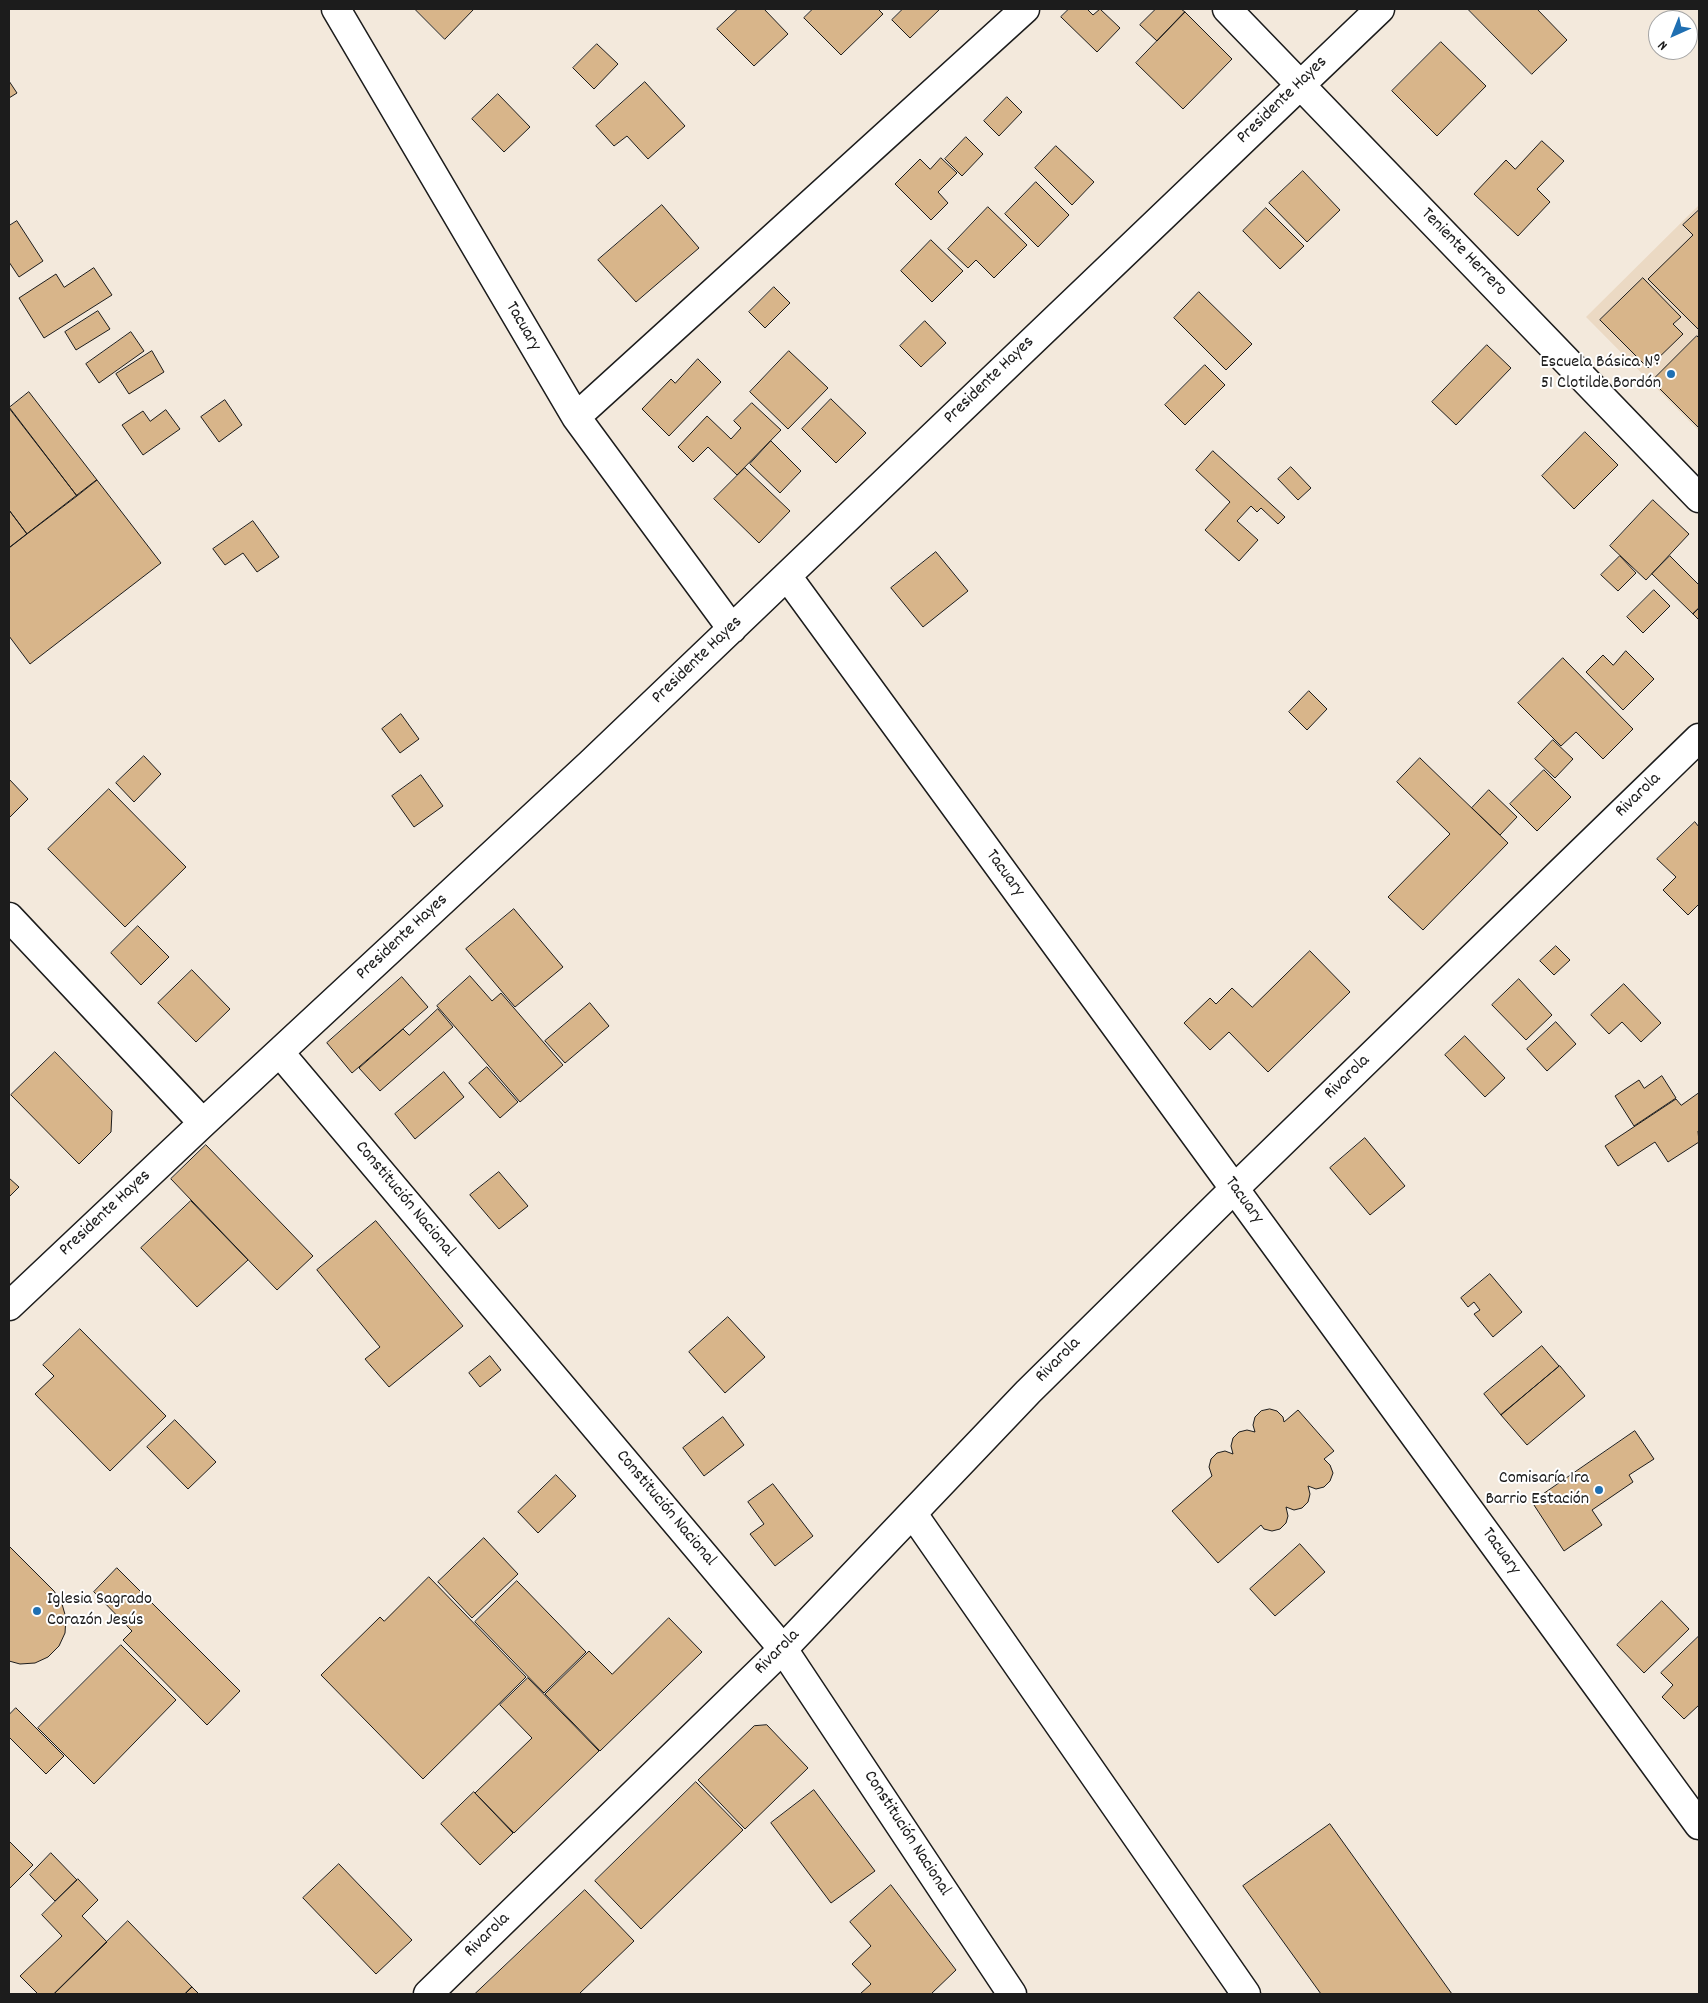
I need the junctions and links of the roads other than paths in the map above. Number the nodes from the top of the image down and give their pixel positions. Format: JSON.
{"nodes":[{"id":1,"x":336,"y":9,"type":"edge"},
{"id":2,"x":1025,"y":9,"type":"edge"},
{"id":3,"x":1227,"y":9,"type":"edge"},
{"id":4,"x":1380,"y":9,"type":"edge"},
{"id":5,"x":1301,"y":84,"type":"junction"},
{"id":6,"x":576,"y":417,"type":"junction"},
{"id":7,"x":1699,"y":498,"type":"edge"},
{"id":8,"x":787,"y":576,"type":"junction"},
{"id":9,"x":732,"y":629,"type":"junction"},
{"id":10,"x":1699,"y":738,"type":"edge"},
{"id":11,"x":9,"y":917,"type":"edge"},
{"id":12,"x":280,"y":1053,"type":"junction"},
{"id":13,"x":202,"y":1123,"type":"junction"},
{"id":14,"x":1234,"y":1189,"type":"junction"},
{"id":15,"x":9,"y":1306,"type":"edge"},
{"id":16,"x":913,"y":1514,"type":"junction"},
{"id":17,"x":784,"y":1649,"type":"junction"},
{"id":18,"x":1699,"y":1825,"type":"edge"},
{"id":19,"x":428,"y":1994,"type":"edge"},
{"id":20,"x":1012,"y":1994,"type":"edge"},
{"id":21,"x":1246,"y":1994,"type":"edge"}],
"edges":[{"from":1,"to":6,"type":"street","name":"Tacuary"},
{"from":2,"to":6,"type":"street"},
{"from":3,"to":5,"type":"street","name":"Teniente Herrero"},
{"from":4,"to":5,"type":"street","name":"Presidente Hayes"},
{"from":5,"to":7,"type":"street","name":"Teniente Herrero"},
{"from":5,"to":8,"type":"street","name":"Presidente Hayes"},
{"from":6,"to":9,"type":"street","name":"Tacuary"},
{"from":8,"to":9,"type":"street","name":"Presidente Hayes"},
{"from":8,"to":14,"type":"street","name":"Tacuary"},
{"from":9,"to":12,"type":"street","name":"Presidente Hayes"},
{"from":10,"to":14,"type":"street","name":"Rivarola"},
{"from":11,"to":13,"type":"street"},
{"from":12,"to":13,"type":"street","name":"Presidente Hayes"},
{"from":12,"to":17,"type":"street","name":"Constitución Nacional"},
{"from":13,"to":15,"type":"street","name":"Presidente Hayes"},
{"from":14,"to":16,"type":"street","name":"Rivarola"},
{"from":14,"to":18,"type":"street","name":"Tacuary"},
{"from":16,"to":17,"type":"street","name":"Rivarola"},
{"from":16,"to":21,"type":"street"},
{"from":17,"to":19,"type":"street","name":"Rivarola"},
{"from":17,"to":20,"type":"street","name":"Constitución Nacional"}]}
